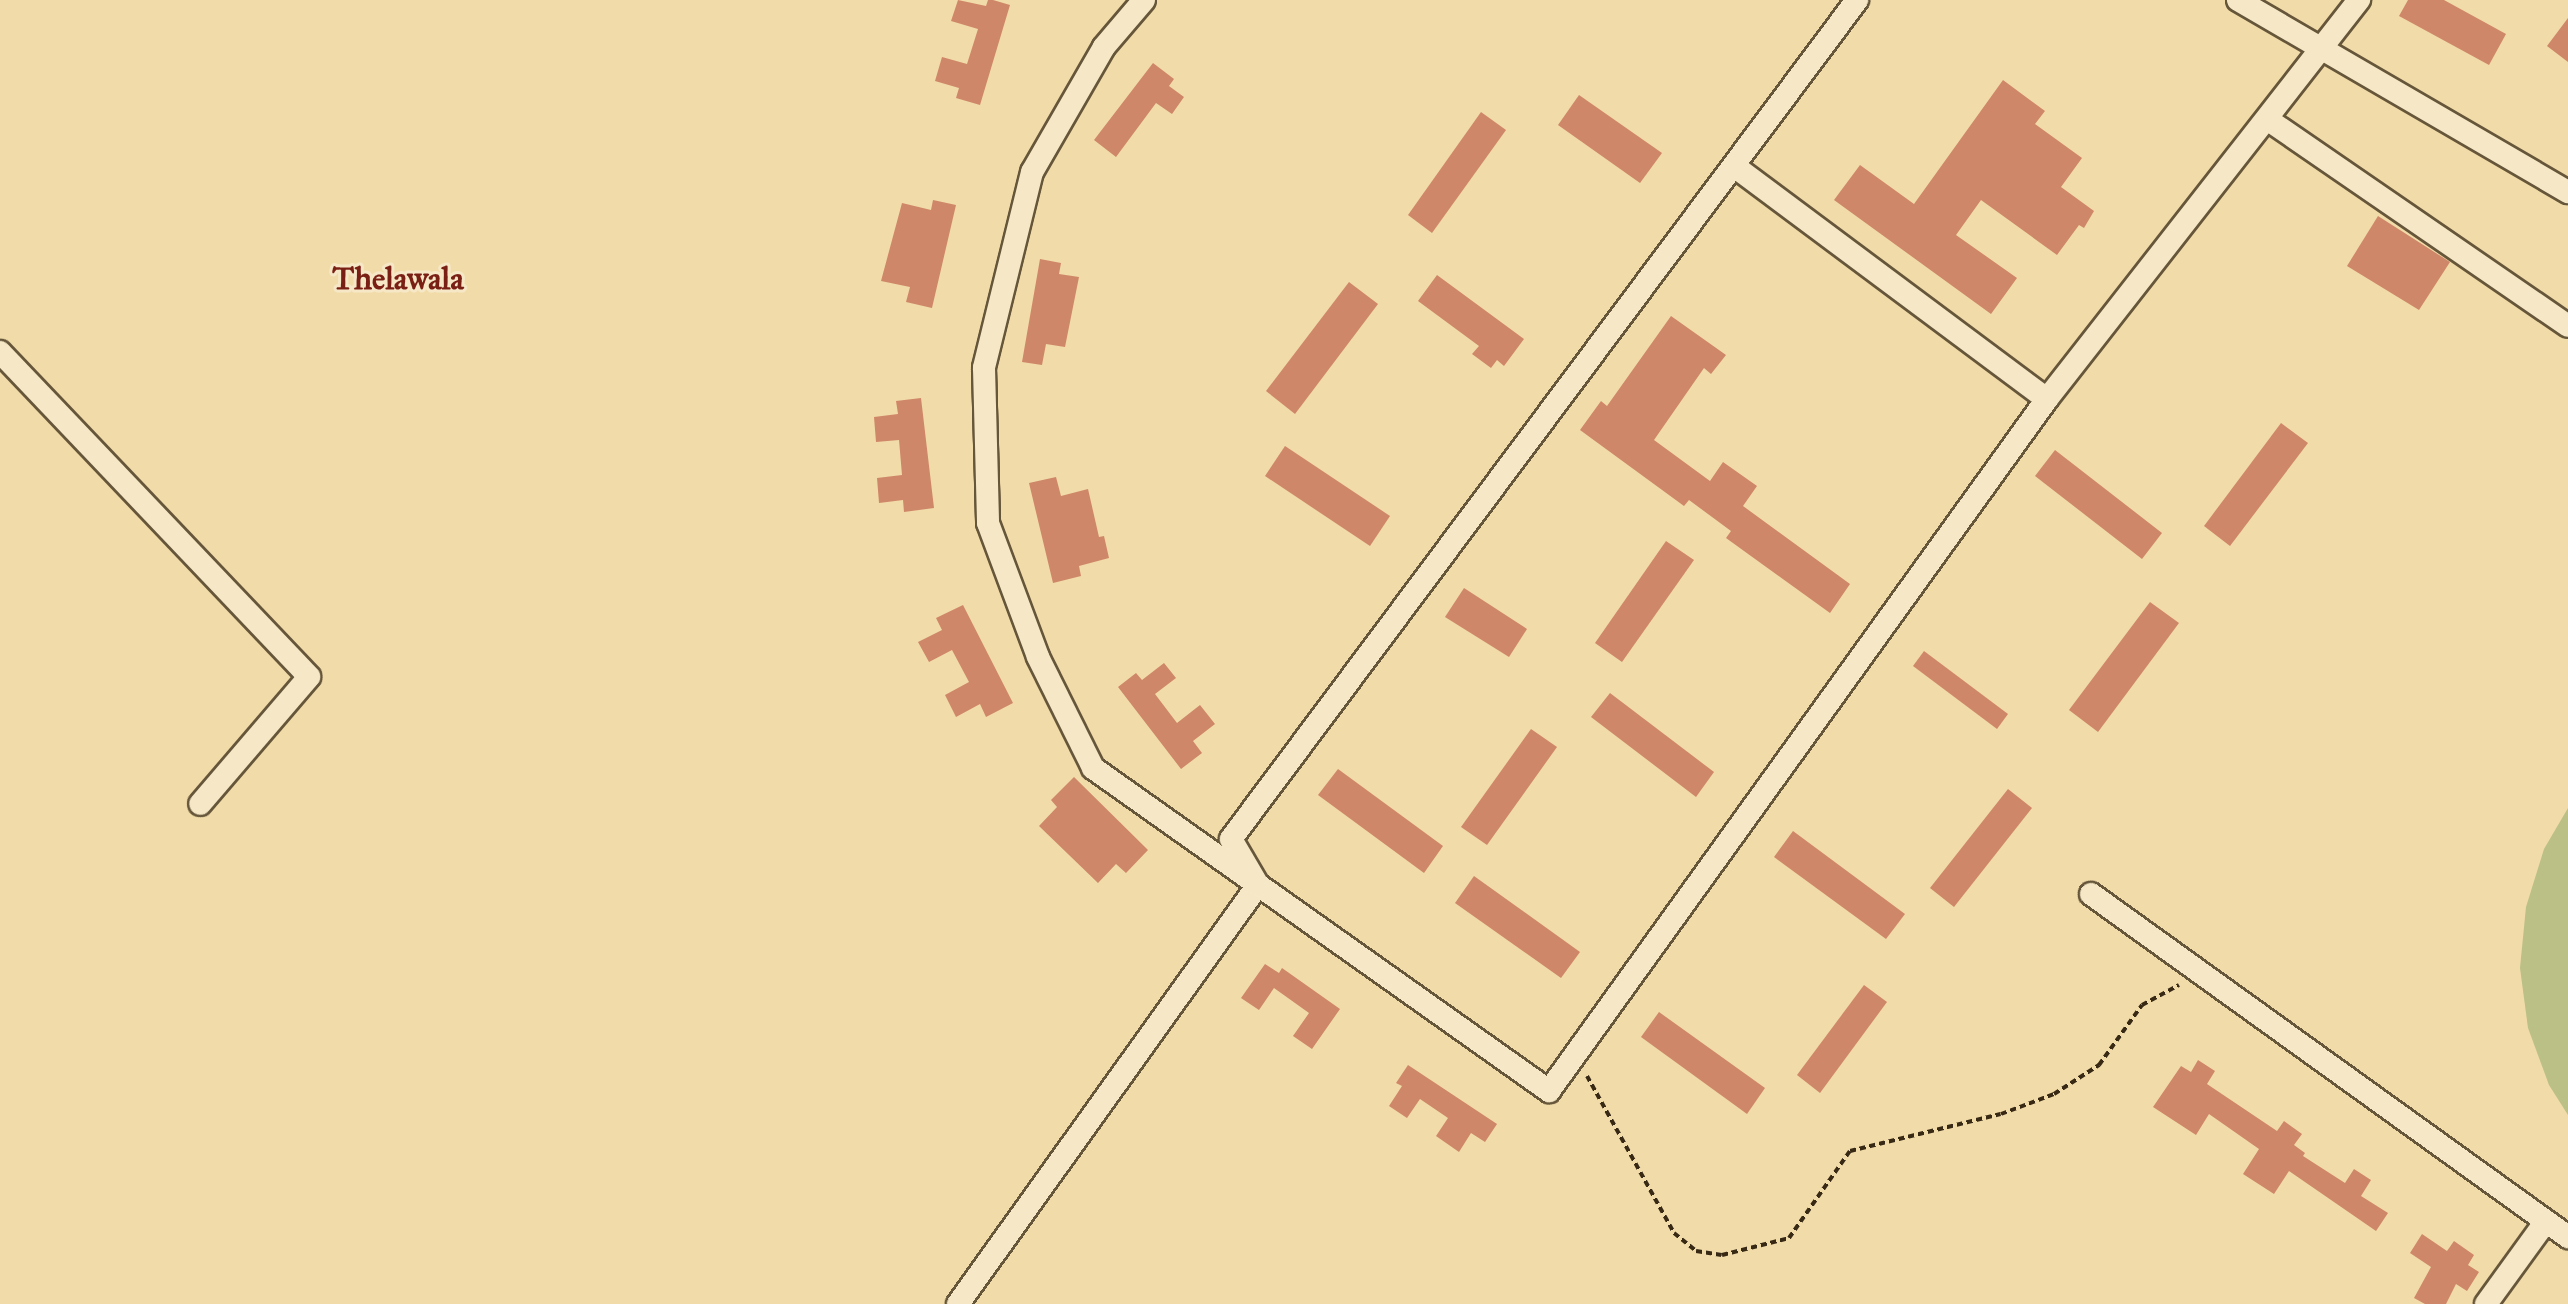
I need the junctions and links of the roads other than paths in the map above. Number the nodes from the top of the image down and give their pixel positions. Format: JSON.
{"nodes":[{"id":1,"x":1144,"y":0,"type":"edge"},
{"id":2,"x":1857,"y":0,"type":"edge"},
{"id":3,"x":2238,"y":0,"type":"edge"},
{"id":4,"x":2359,"y":0,"type":"edge"},
{"id":5,"x":2322,"y":49,"type":"junction"},
{"id":6,"x":2267,"y":119,"type":"junction"},
{"id":7,"x":1734,"y":166,"type":"junction"},
{"id":8,"x":2568,"y":192,"type":"edge"},
{"id":9,"x":2568,"y":326,"type":"edge"},
{"id":10,"x":0,"y":352,"type":"edge"},
{"id":11,"x":2047,"y":399,"type":"junction"},
{"id":12,"x":200,"y":804,"type":"dead end"},
{"id":13,"x":1258,"y":885,"type":"junction"},
{"id":14,"x":2091,"y":894,"type":"dead end"},
{"id":15,"x":2546,"y":1221,"type":"junction"},
{"id":16,"x":2568,"y":1237,"type":"edge"},
{"id":17,"x":958,"y":1304,"type":"edge"},
{"id":18,"x":2486,"y":1304,"type":"edge"}],
"edges":[{"from":1,"to":13,"type":"street"},
{"from":2,"to":7,"type":"street"},
{"from":3,"to":5,"type":"street"},
{"from":4,"to":5,"type":"street"},
{"from":5,"to":6,"type":"street"},
{"from":5,"to":8,"type":"street"},
{"from":6,"to":9,"type":"street"},
{"from":6,"to":11,"type":"street"},
{"from":7,"to":11,"type":"street"},
{"from":7,"to":13,"type":"street"},
{"from":10,"to":12,"type":"street"},
{"from":11,"to":13,"type":"street"},
{"from":13,"to":17,"type":"street"},
{"from":14,"to":15,"type":"street"},
{"from":15,"to":16,"type":"street"},
{"from":15,"to":18,"type":"street"}]}
